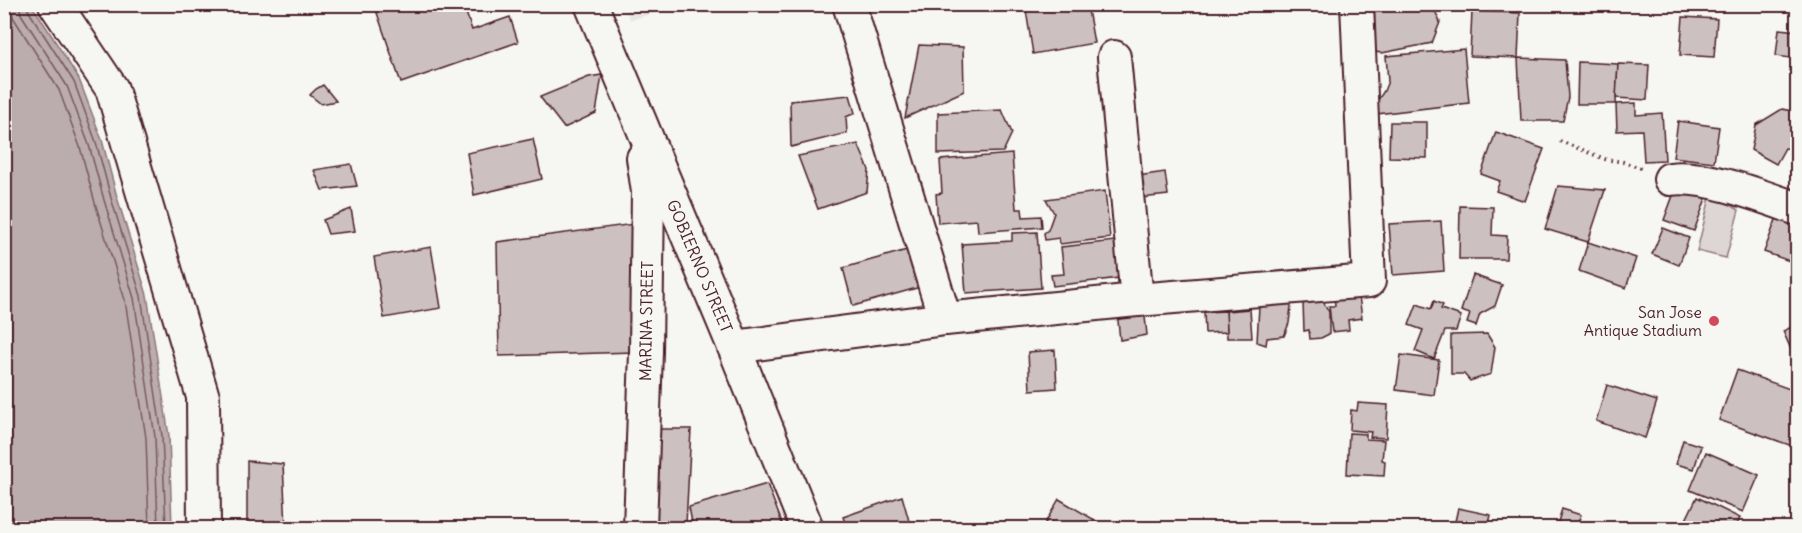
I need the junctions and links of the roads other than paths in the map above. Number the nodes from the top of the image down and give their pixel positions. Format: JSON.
{"nodes":[{"id":1,"x":55,"y":4,"type":"edge"},
{"id":2,"x":591,"y":4,"type":"edge"},
{"id":3,"x":849,"y":4,"type":"edge"},
{"id":4,"x":1357,"y":4,"type":"edge"},
{"id":5,"x":1114,"y":57,"type":"dead end"},
{"id":6,"x":637,"y":114,"type":"junction"},
{"id":7,"x":1670,"y":179,"type":"road end"},
{"id":8,"x":1797,"y":209,"type":"edge"},
{"id":9,"x":1137,"y":300,"type":"junction"},
{"id":10,"x":945,"y":319,"type":"junction"},
{"id":11,"x":734,"y":346,"type":"junction"},
{"id":12,"x":204,"y":528,"type":"edge"},
{"id":13,"x":640,"y":528,"type":"edge"},
{"id":14,"x":807,"y":528,"type":"edge"}],
"edges":[{"from":1,"to":12,"type":"street"},
{"from":2,"to":6,"type":"street","name":"GOBIERNO STREET"},
{"from":3,"to":10,"type":"street"},
{"from":4,"to":9,"type":"street"},
{"from":5,"to":9,"type":"street"},
{"from":6,"to":11,"type":"street","name":"GOBIERNO STREET"},
{"from":6,"to":13,"type":"street","name":"MARINA STREET"},
{"from":7,"to":8,"type":"street"},
{"from":9,"to":10,"type":"street"},
{"from":10,"to":11,"type":"street"},
{"from":11,"to":14,"type":"street","name":"GOBIERNO STREET"}]}
